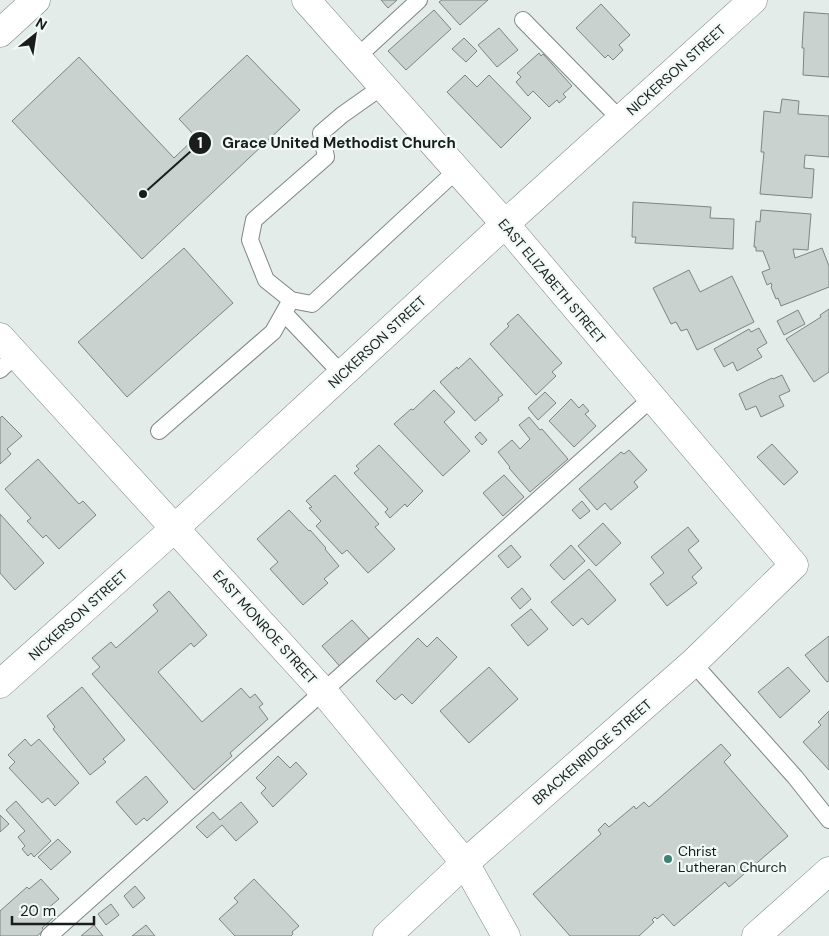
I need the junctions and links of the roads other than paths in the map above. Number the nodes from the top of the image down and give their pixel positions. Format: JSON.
{"nodes":[{"id":1,"x":36,"y":0,"type":"edge"},
{"id":2,"x":306,"y":0,"type":"edge"},
{"id":3,"x":419,"y":0,"type":"edge"},
{"id":4,"x":753,"y":0,"type":"edge"},
{"id":5,"x":523,"y":20,"type":"dead end"},
{"id":6,"x":0,"y":33,"type":"edge"},
{"id":7,"x":357,"y":57,"type":"junction"},
{"id":8,"x":383,"y":86,"type":"junction"},
{"id":9,"x":621,"y":120,"type":"junction"},
{"id":10,"x":457,"y":170,"type":"junction"},
{"id":11,"x":505,"y":224,"type":"junction"},
{"id":12,"x":288,"y":306,"type":"junction"},
{"id":13,"x":5,"y":354,"type":"edge"},
{"id":14,"x":342,"y":374,"type":"junction"},
{"id":15,"x":652,"y":398,"type":"junction"},
{"id":16,"x":159,"y":431,"type":"dead end"},
{"id":17,"x":176,"y":528,"type":"junction"},
{"id":18,"x":794,"y":565,"type":"joint"},
{"id":19,"x":693,"y":663,"type":"junction"},
{"id":20,"x":0,"y":684,"type":"edge"},
{"id":21,"x":323,"y":691,"type":"junction"},
{"id":22,"x":829,"y":820,"type":"edge"},
{"id":23,"x":465,"y":863,"type":"junction"},
{"id":24,"x":829,"y":871,"type":"edge"},
{"id":25,"x":49,"y":936,"type":"edge"},
{"id":26,"x":387,"y":936,"type":"edge"},
{"id":27,"x":506,"y":936,"type":"edge"},
{"id":28,"x":756,"y":936,"type":"edge"}],
"edges":[{"from":1,"to":6,"type":"street"},
{"from":2,"to":7,"type":"street","name":"EAST ELIZABETH STREET"},
{"from":3,"to":7,"type":"lane"},
{"from":4,"to":9,"type":"street","name":"NICKERSON STREET"},
{"from":5,"to":9,"type":"lane"},
{"from":7,"to":8,"type":"street","name":"EAST ELIZABETH STREET"},
{"from":8,"to":10,"type":"street","name":"EAST ELIZABETH STREET"},
{"from":8,"to":12,"type":"lane"},
{"from":9,"to":11,"type":"street","name":"NICKERSON STREET"},
{"from":10,"to":11,"type":"street","name":"EAST ELIZABETH STREET"},
{"from":10,"to":12,"type":"lane"},
{"from":11,"to":14,"type":"street","name":"NICKERSON STREET"},
{"from":11,"to":15,"type":"street","name":"EAST ELIZABETH STREET"},
{"from":12,"to":14,"type":"lane"},
{"from":12,"to":16,"type":"lane"},
{"from":13,"to":17,"type":"street","name":"EAST MONROE STREET"},
{"from":14,"to":17,"type":"street","name":"NICKERSON STREET"},
{"from":15,"to":18,"type":"street","name":"EAST ELIZABETH STREET"},
{"from":15,"to":21,"type":"lane"},
{"from":17,"to":20,"type":"street","name":"NICKERSON STREET"},
{"from":17,"to":21,"type":"street","name":"EAST MONROE STREET"},
{"from":18,"to":19,"type":"street","name":"BRACKENRIDGE STREET"},
{"from":19,"to":22,"type":"lane"},
{"from":19,"to":23,"type":"street","name":"BRACKENRIDGE STREET"},
{"from":21,"to":23,"type":"street","name":"EAST MONROE STREET"},
{"from":21,"to":25,"type":"lane"},
{"from":23,"to":26,"type":"street","name":"BRACKENRIDGE STREET"},
{"from":23,"to":27,"type":"street","name":"EAST MONROE STREET"},
{"from":24,"to":28,"type":"street"}]}
